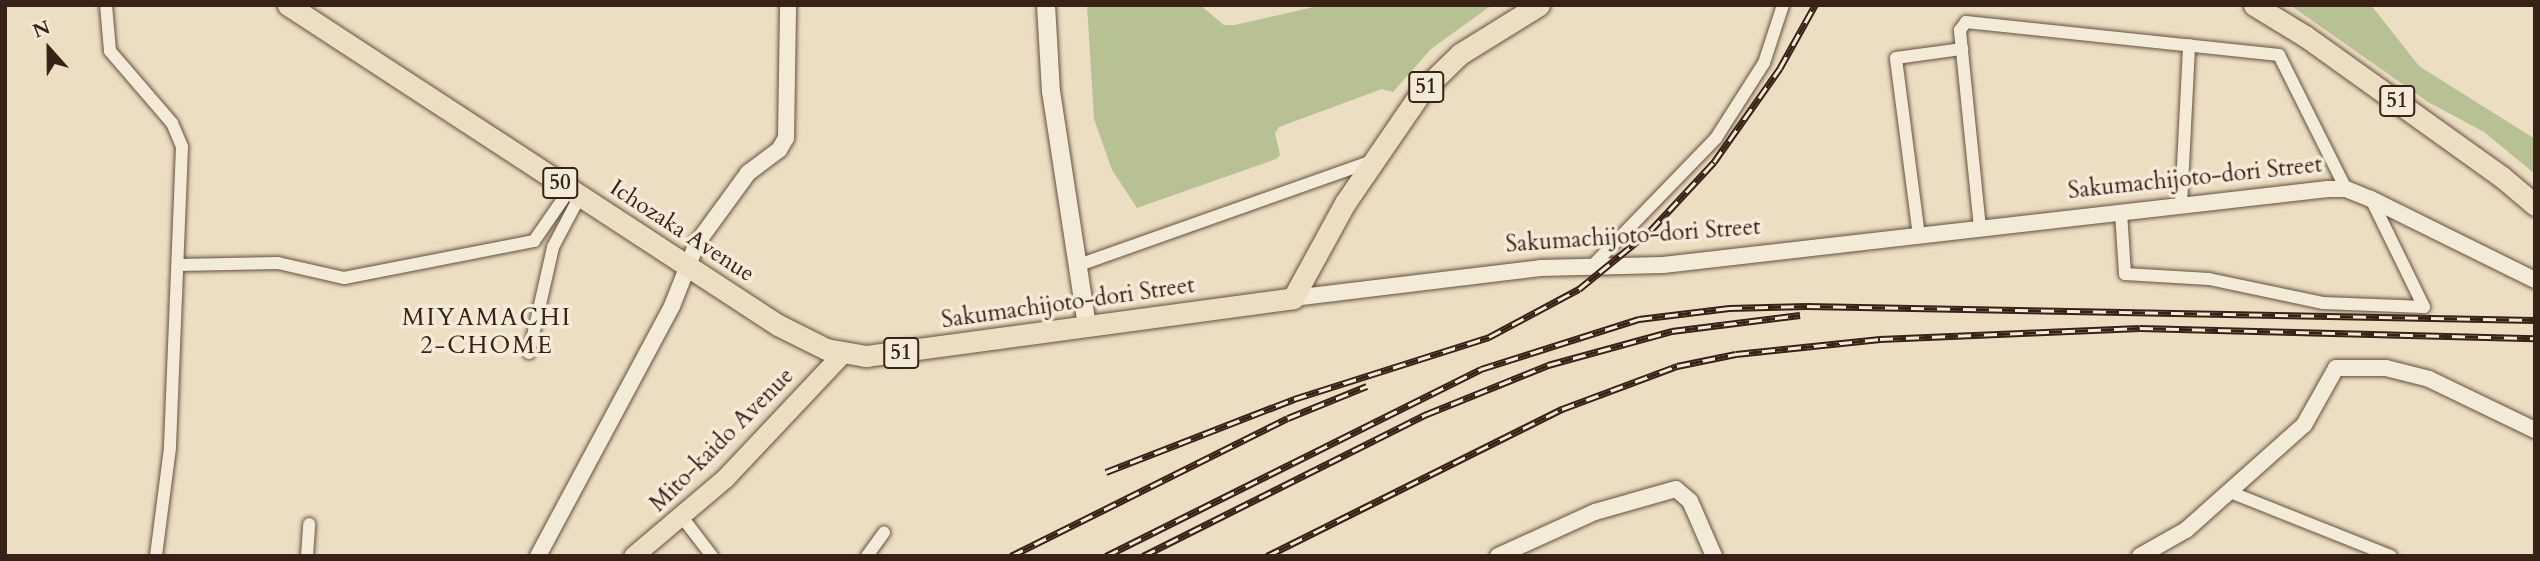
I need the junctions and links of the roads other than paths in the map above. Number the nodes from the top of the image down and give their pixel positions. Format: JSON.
{"nodes":[{"id":1,"x":106,"y":5,"type":"edge"},
{"id":2,"x":288,"y":5,"type":"edge"},
{"id":3,"x":788,"y":5,"type":"edge"},
{"id":4,"x":1046,"y":5,"type":"edge"},
{"id":5,"x":1539,"y":5,"type":"edge"},
{"id":6,"x":1783,"y":5,"type":"edge"},
{"id":7,"x":2254,"y":5,"type":"edge"},
{"id":8,"x":2189,"y":45,"type":"junction"},
{"id":9,"x":1962,"y":49,"type":"junction"},
{"id":10,"x":1372,"y":161,"type":"junction"},
{"id":11,"x":2346,"y":189,"type":"junction"},
{"id":12,"x":575,"y":192,"type":"junction"},
{"id":13,"x":2371,"y":199,"type":"junction"},
{"id":14,"x":2181,"y":205,"type":"junction"},
{"id":15,"x":2535,"y":205,"type":"edge"},
{"id":16,"x":2121,"y":212,"type":"junction"},
{"id":17,"x":1980,"y":229,"type":"junction"},
{"id":18,"x":1919,"y":236,"type":"junction"},
{"id":19,"x":1595,"y":263,"type":"junction"},
{"id":20,"x":178,"y":265,"type":"junction"},
{"id":21,"x":687,"y":265,"type":"junction"},
{"id":22,"x":1076,"y":266,"type":"junction"},
{"id":23,"x":2535,"y":280,"type":"edge"},
{"id":24,"x":1293,"y":298,"type":"junction"},
{"id":25,"x":1087,"y":327,"type":"junction"},
{"id":26,"x":529,"y":353,"type":"dead end"},
{"id":27,"x":842,"y":354,"type":"junction"},
{"id":28,"x":2535,"y":430,"type":"edge"},
{"id":29,"x":2230,"y":492,"type":"junction"},
{"id":30,"x":682,"y":517,"type":"junction"},
{"id":31,"x":309,"y":524,"type":"dead end"},
{"id":32,"x":884,"y":533,"type":"dead end"},
{"id":33,"x":156,"y":556,"type":"edge"},
{"id":34,"x":307,"y":556,"type":"edge"},
{"id":35,"x":538,"y":556,"type":"edge"},
{"id":36,"x":633,"y":556,"type":"edge"},
{"id":37,"x":712,"y":556,"type":"edge"},
{"id":38,"x":867,"y":556,"type":"edge"},
{"id":39,"x":1498,"y":556,"type":"edge"},
{"id":40,"x":1714,"y":556,"type":"edge"},
{"id":41,"x":2140,"y":556,"type":"edge"},
{"id":42,"x":2391,"y":556,"type":"edge"}],
"edges":[{"from":1,"to":20,"type":"street"},
{"from":2,"to":12,"type":"highway","name":"Ichozaka Avenue","number":"50"},
{"from":3,"to":21,"type":"street"},
{"from":4,"to":22,"type":"main road"},
{"from":5,"to":10,"type":"highway","number":"51"},
{"from":6,"to":19,"type":"street"},
{"from":7,"to":15,"type":"highway","number":"51"},
{"from":8,"to":9,"type":"street"},
{"from":8,"to":11,"type":"street"},
{"from":8,"to":14,"type":"street"},
{"from":9,"to":17,"type":"street"},
{"from":9,"to":18,"type":"street"},
{"from":10,"to":22,"type":"street"},
{"from":10,"to":24,"type":"highway","number":"51"},
{"from":11,"to":13,"type":"street","name":"Sakumachijoto-dori Street"},
{"from":11,"to":14,"type":"street","name":"Sakumachijoto-dori Street"},
{"from":12,"to":20,"type":"street"},
{"from":12,"to":21,"type":"highway","name":"Ichozaka Avenue","number":"50"},
{"from":12,"to":26,"type":"street"},
{"from":13,"to":16,"type":"street"},
{"from":13,"to":23,"type":"street","name":"Sakumachijoto-dori Street"},
{"from":14,"to":16,"type":"street","name":"Sakumachijoto-dori Street"},
{"from":16,"to":17,"type":"street","name":"Sakumachijoto-dori Street"},
{"from":17,"to":18,"type":"street","name":"Sakumachijoto-dori Street"},
{"from":18,"to":19,"type":"street","name":"Sakumachijoto-dori Street"},
{"from":19,"to":24,"type":"street","name":"Sakumachijoto-dori Street"},
{"from":20,"to":33,"type":"street"},
{"from":21,"to":27,"type":"highway","name":"Ichozaka Avenue","number":"50"},
{"from":21,"to":35,"type":"street"},
{"from":22,"to":25,"type":"main road"},
{"from":24,"to":25,"type":"highway","name":"Sakumachijoto-dori Street","number":"51"},
{"from":25,"to":27,"type":"highway","name":"Sakumachijoto-dori Street","number":"51"},
{"from":27,"to":30,"type":"main road","name":"Mito-kaido Avenue"},
{"from":28,"to":29,"type":"street"},
{"from":29,"to":41,"type":"street"},
{"from":29,"to":42,"type":"street"},
{"from":30,"to":36,"type":"main road","name":"Mito-kaido Avenue"},
{"from":30,"to":37,"type":"street"},
{"from":31,"to":34,"type":"street"},
{"from":32,"to":38,"type":"street"},
{"from":39,"to":40,"type":"street"}]}
